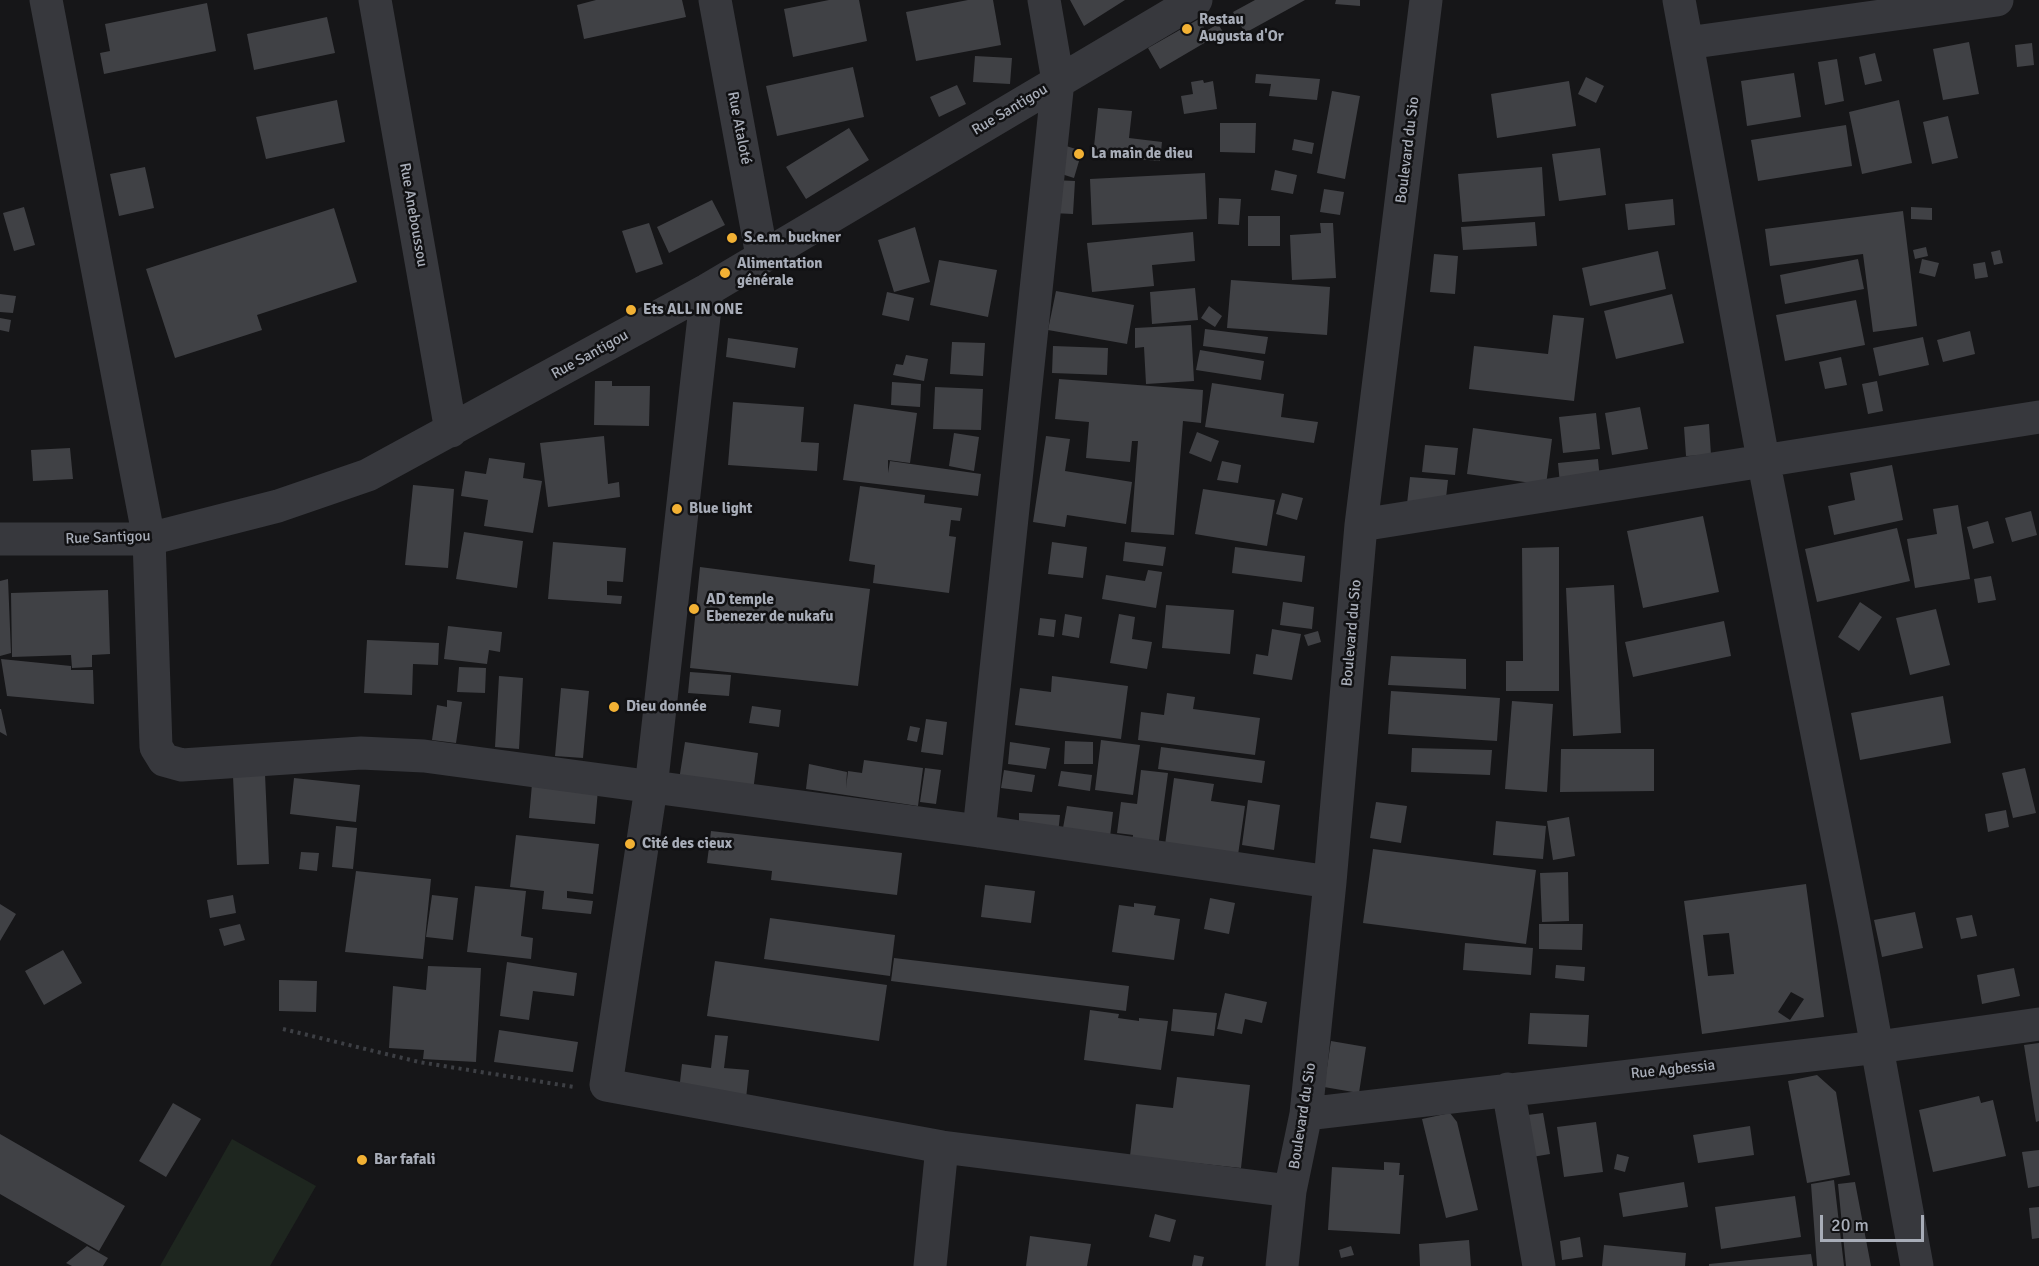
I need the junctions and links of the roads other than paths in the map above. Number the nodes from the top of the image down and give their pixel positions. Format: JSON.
{"nodes":[{"id":1,"x":46,"y":0,"type":"edge"},
{"id":2,"x":375,"y":0,"type":"edge"},
{"id":3,"x":715,"y":0,"type":"edge"},
{"id":4,"x":1044,"y":0,"type":"edge"},
{"id":5,"x":1196,"y":0,"type":"edge"},
{"id":6,"x":1426,"y":0,"type":"edge"},
{"id":7,"x":1679,"y":0,"type":"edge"},
{"id":8,"x":1997,"y":0,"type":"edge"},
{"id":9,"x":1687,"y":43,"type":"junction"},
{"id":10,"x":1058,"y":81,"type":"junction"},
{"id":11,"x":762,"y":256,"type":"junction"},
{"id":12,"x":707,"y":290,"type":"junction"},
{"id":13,"x":2039,"y":417,"type":"edge"},
{"id":14,"x":451,"y":431,"type":"junction"},
{"id":15,"x":1763,"y":459,"type":"junction"},
{"id":16,"x":1361,"y":525,"type":"junction"},
{"id":17,"x":0,"y":539,"type":"edge"},
{"id":18,"x":149,"y":539,"type":"junction"},
{"id":19,"x":651,"y":788,"type":"junction"},
{"id":20,"x":979,"y":831,"type":"junction"},
{"id":21,"x":1330,"y":882,"type":"junction"},
{"id":22,"x":2039,"y":1024,"type":"edge"},
{"id":23,"x":1878,"y":1047,"type":"junction"},
{"id":24,"x":1508,"y":1089,"type":"junction"},
{"id":25,"x":1306,"y":1114,"type":"junction"},
{"id":26,"x":942,"y":1147,"type":"junction"},
{"id":27,"x":1290,"y":1191,"type":"junction"},
{"id":28,"x":930,"y":1266,"type":"edge"},
{"id":29,"x":1282,"y":1266,"type":"edge"},
{"id":30,"x":1539,"y":1266,"type":"edge"},
{"id":31,"x":1917,"y":1266,"type":"edge"}],
"edges":[{"from":1,"to":18,"type":"street"},
{"from":2,"to":14,"type":"street","name":"Rue Aneboussou"},
{"from":3,"to":11,"type":"street","name":"Rue Ataloté"},
{"from":4,"to":10,"type":"street"},
{"from":5,"to":10,"type":"street","name":"Rue Santigou"},
{"from":6,"to":16,"type":"street","name":"Boulevard du Sio"},
{"from":7,"to":9,"type":"street"},
{"from":8,"to":9,"type":"street"},
{"from":9,"to":15,"type":"street"},
{"from":10,"to":11,"type":"street","name":"Rue Santigou"},
{"from":10,"to":20,"type":"street"},
{"from":11,"to":12,"type":"street","name":"Rue Santigou"},
{"from":12,"to":14,"type":"street","name":"Rue Santigou"},
{"from":12,"to":19,"type":"street"},
{"from":13,"to":15,"type":"street"},
{"from":14,"to":18,"type":"street","name":"Rue Santigou"},
{"from":15,"to":16,"type":"street"},
{"from":15,"to":23,"type":"street"},
{"from":16,"to":21,"type":"street","name":"Boulevard du Sio"},
{"from":17,"to":18,"type":"street","name":"Rue Santigou"},
{"from":18,"to":19,"type":"street"},
{"from":19,"to":20,"type":"street"},
{"from":19,"to":26,"type":"street"},
{"from":20,"to":21,"type":"street"},
{"from":21,"to":25,"type":"street","name":"Boulevard du Sio"},
{"from":22,"to":23,"type":"street","name":"Rue Agbessia"},
{"from":23,"to":24,"type":"street","name":"Rue Agbessia"},
{"from":23,"to":31,"type":"street"},
{"from":24,"to":25,"type":"street","name":"Rue Agbessia"},
{"from":24,"to":30,"type":"street"},
{"from":25,"to":27,"type":"street","name":"Boulevard du Sio"},
{"from":26,"to":27,"type":"street"},
{"from":26,"to":28,"type":"street"},
{"from":27,"to":29,"type":"street","name":"Boulevard du Sio"}]}
